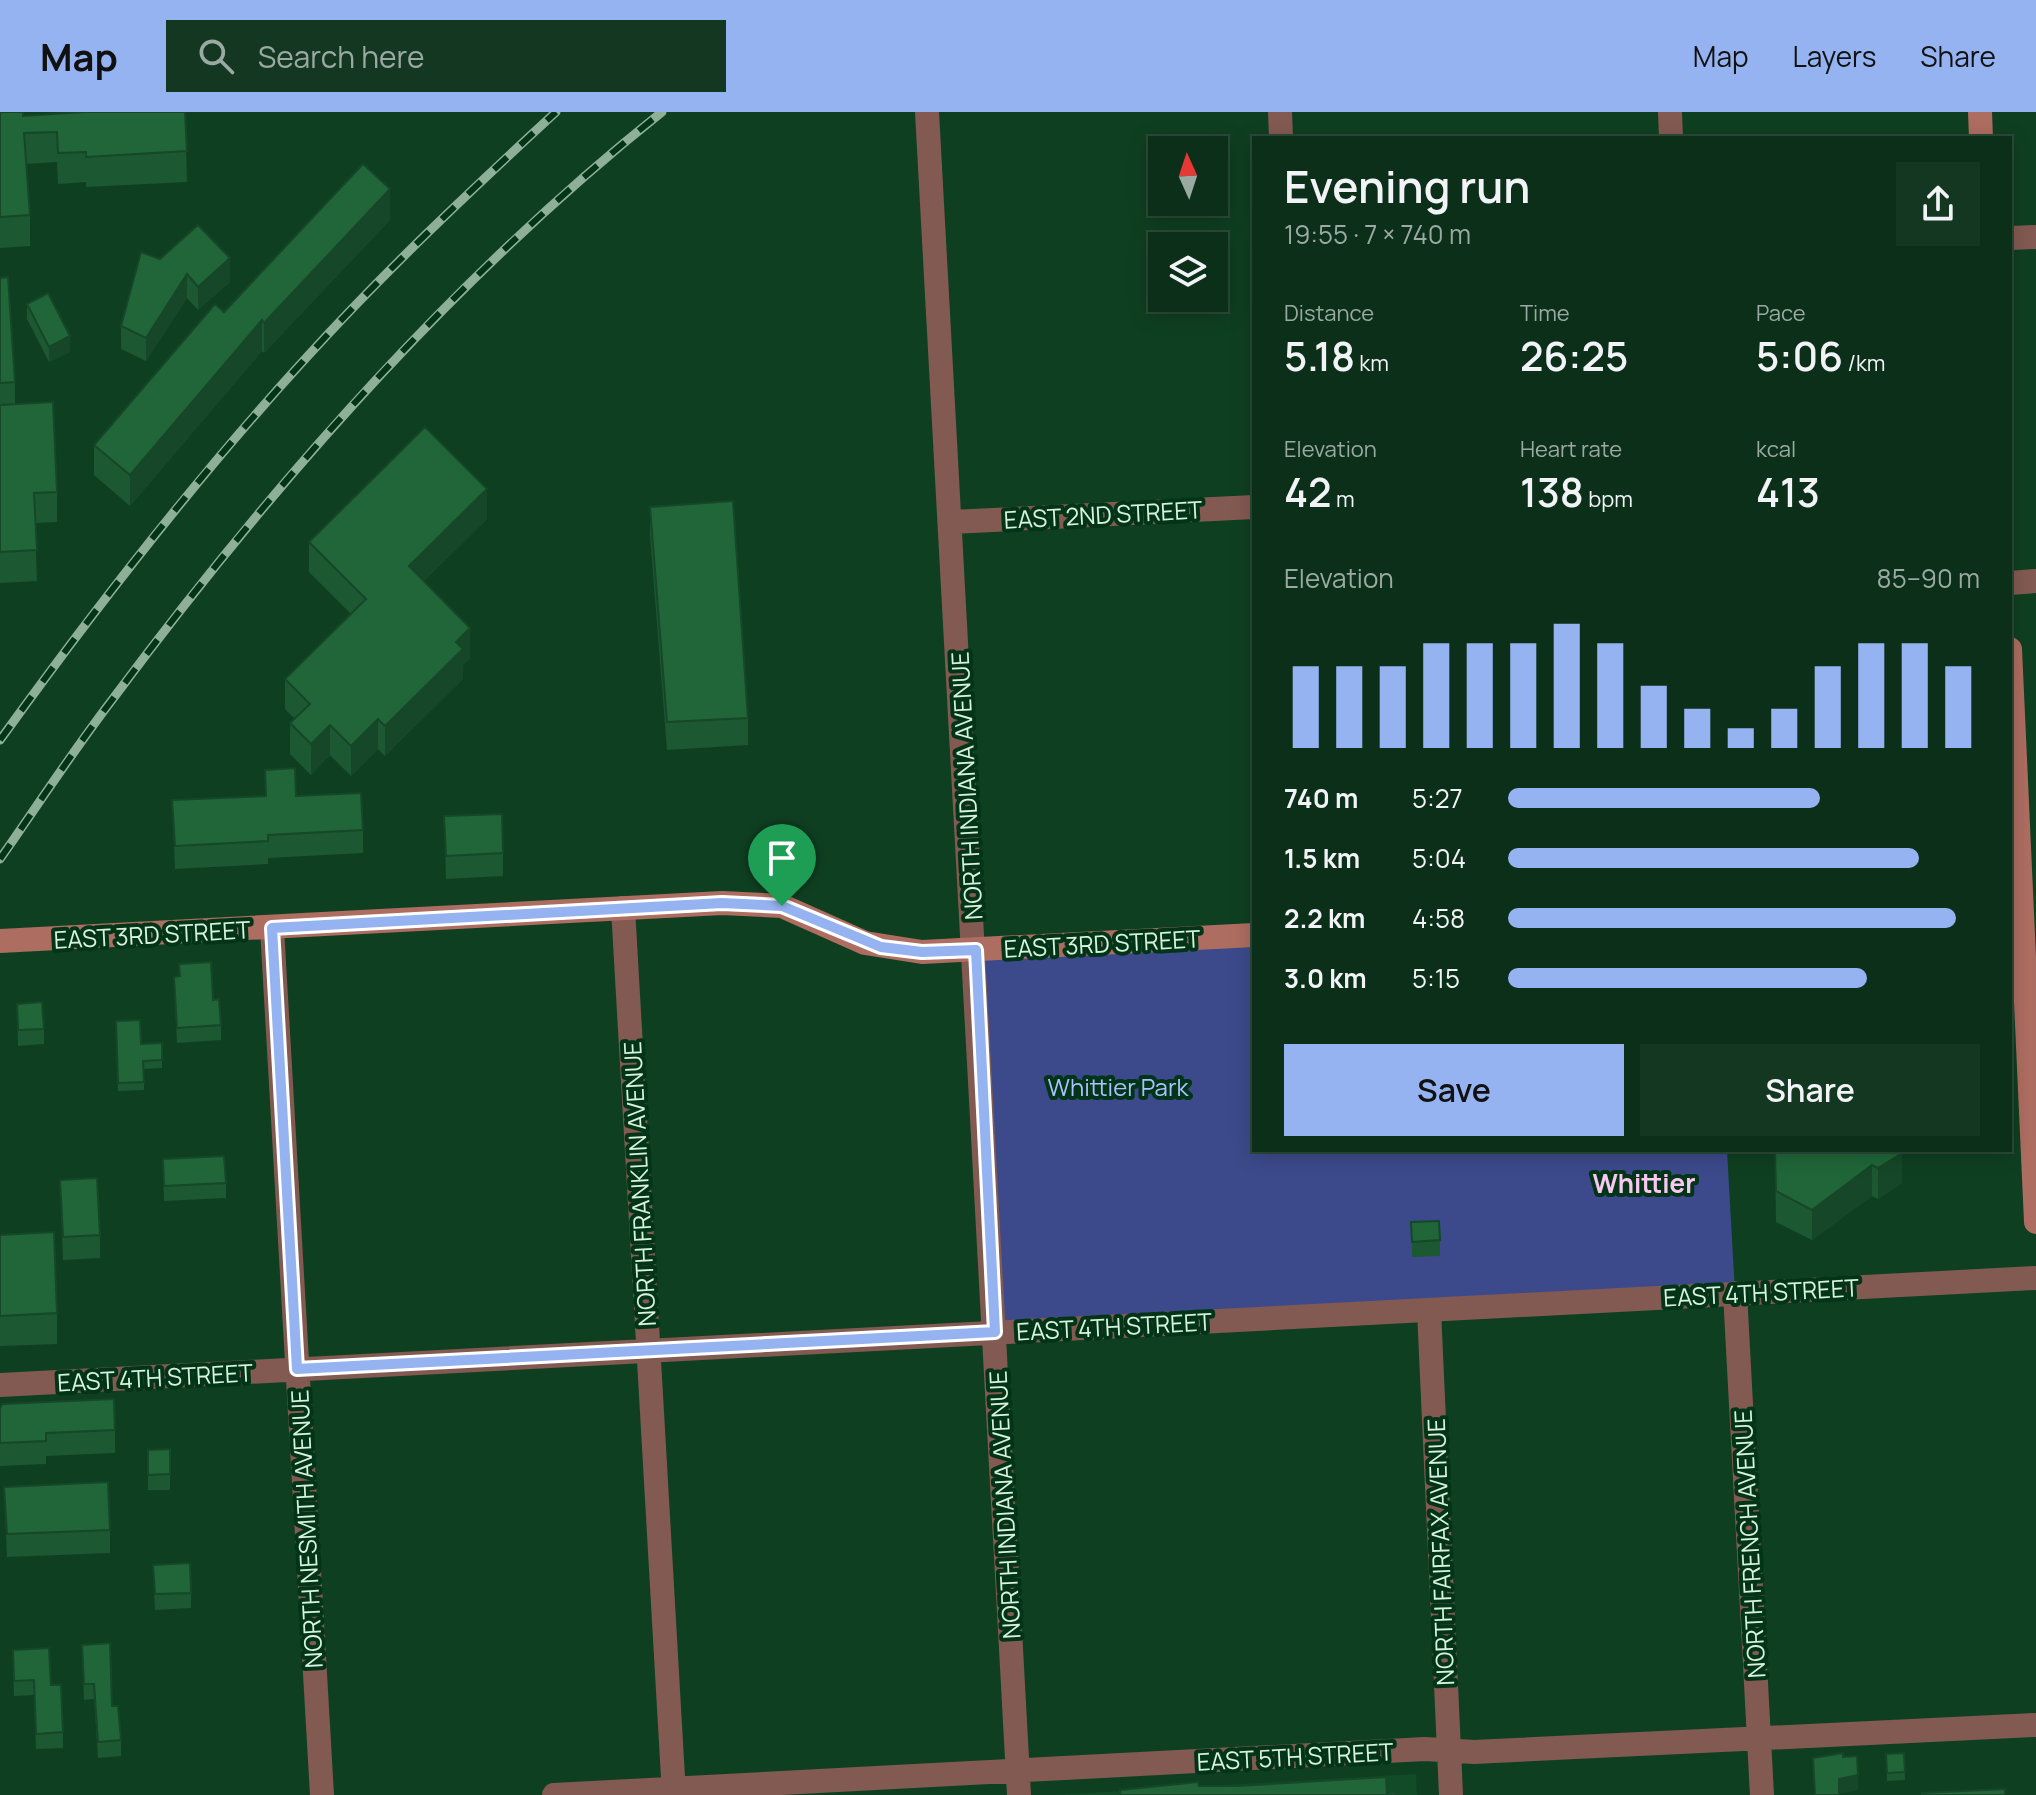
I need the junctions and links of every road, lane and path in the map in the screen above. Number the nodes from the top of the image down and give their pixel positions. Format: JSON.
{"nodes":[{"id":1,"x":927,"y":112,"type":"edge"},
{"id":2,"x":1280,"y":112,"type":"edge"},
{"id":3,"x":1670,"y":112,"type":"edge"},
{"id":4,"x":1980,"y":112,"type":"edge"},
{"id":5,"x":1281,"y":136,"type":"edge"},
{"id":6,"x":1671,"y":136,"type":"edge"},
{"id":7,"x":1981,"y":136,"type":"edge"},
{"id":8,"x":2036,"y":237,"type":"edge"},
{"id":9,"x":2012,"y":238,"type":"edge"},
{"id":10,"x":1252,"y":507,"type":"edge"},
{"id":11,"x":952,"y":522,"type":"junction"},
{"id":12,"x":2036,"y":581,"type":"edge"},
{"id":13,"x":2012,"y":583,"type":"edge"},
{"id":14,"x":2012,"y":691,"type":"edge"},
{"id":15,"x":623,"y":908,"type":"junction"},
{"id":16,"x":272,"y":928,"type":"junction"},
{"id":17,"x":1252,"y":935,"type":"edge"},
{"id":18,"x":0,"y":941,"type":"edge"},
{"id":19,"x":2024,"y":942,"type":"edge"},
{"id":20,"x":976,"y":950,"type":"junction"},
{"id":21,"x":2036,"y":1222,"type":"edge"},
{"id":22,"x":2036,"y":1278,"type":"edge"},
{"id":23,"x":1735,"y":1293,"type":"junction"},
{"id":24,"x":1429,"y":1310,"type":"junction"},
{"id":25,"x":995,"y":1332,"type":"junction"},
{"id":26,"x":648,"y":1351,"type":"junction"},
{"id":27,"x":297,"y":1369,"type":"junction"},
{"id":28,"x":0,"y":1385,"type":"edge"},
{"id":29,"x":2036,"y":1725,"type":"edge"},
{"id":30,"x":1760,"y":1739,"type":"junction"},
{"id":31,"x":1448,"y":1750,"type":"junction"},
{"id":32,"x":1018,"y":1783,"type":"edge"},
{"id":33,"x":674,"y":1792,"type":"edge"},
{"id":34,"x":322,"y":1795,"type":"edge"},
{"id":35,"x":554,"y":1795,"type":"edge"},
{"id":36,"x":1451,"y":1795,"type":"edge"},
{"id":37,"x":1762,"y":1795,"type":"edge"}],
"edges":[{"from":1,"to":11,"type":"street","name":"NORTH INDIANA AVENUE"},
{"from":2,"to":5,"type":"street"},
{"from":3,"to":6,"type":"street"},
{"from":4,"to":7,"type":"street"},
{"from":8,"to":9,"type":"street"},
{"from":10,"to":11,"type":"street","name":"EAST 2ND STREET"},
{"from":11,"to":20,"type":"street","name":"NORTH INDIANA AVENUE"},
{"from":12,"to":13,"type":"street"},
{"from":14,"to":19,"type":"street"},
{"from":15,"to":16,"type":"street","name":"EAST 3RD STREET"},
{"from":15,"to":20,"type":"street","name":"EAST 3RD STREET"},
{"from":15,"to":26,"type":"street","name":"NORTH FRANKLIN AVENUE"},
{"from":16,"to":18,"type":"street","name":"EAST 3RD STREET"},
{"from":16,"to":27,"type":"street","name":"NORTH NESMITH AVENUE"},
{"from":17,"to":20,"type":"street","name":"EAST 3RD STREET"},
{"from":19,"to":21,"type":"street"},
{"from":20,"to":25,"type":"street","name":"NORTH INDIANA AVENUE"},
{"from":22,"to":23,"type":"street","name":"EAST 4TH STREET"},
{"from":23,"to":24,"type":"street","name":"EAST 4TH STREET"},
{"from":23,"to":30,"type":"street","name":"NORTH FRENCH AVENUE"},
{"from":24,"to":25,"type":"street","name":"EAST 4TH STREET"},
{"from":24,"to":31,"type":"street","name":"NORTH FAIRFAX AVENUE"},
{"from":25,"to":26,"type":"street","name":"EAST 4TH STREET"},
{"from":25,"to":32,"type":"street","name":"NORTH INDIANA AVENUE"},
{"from":26,"to":27,"type":"street","name":"EAST 4TH STREET"},
{"from":26,"to":33,"type":"street","name":"NORTH FRANKLIN AVENUE"},
{"from":27,"to":28,"type":"street","name":"EAST 4TH STREET"},
{"from":27,"to":34,"type":"street","name":"NORTH NESMITH AVENUE"},
{"from":29,"to":30,"type":"street","name":"EAST 5TH STREET"},
{"from":30,"to":31,"type":"street","name":"EAST 5TH STREET"},
{"from":30,"to":37,"type":"street","name":"NORTH FRENCH AVENUE"},
{"from":31,"to":32,"type":"street","name":"EAST 5TH STREET"},
{"from":31,"to":36,"type":"street","name":"NORTH FAIRFAX AVENUE"},
{"from":32,"to":33,"type":"street","name":"EAST 5TH STREET"},
{"from":33,"to":35,"type":"street","name":"EAST 5TH STREET"}]}
